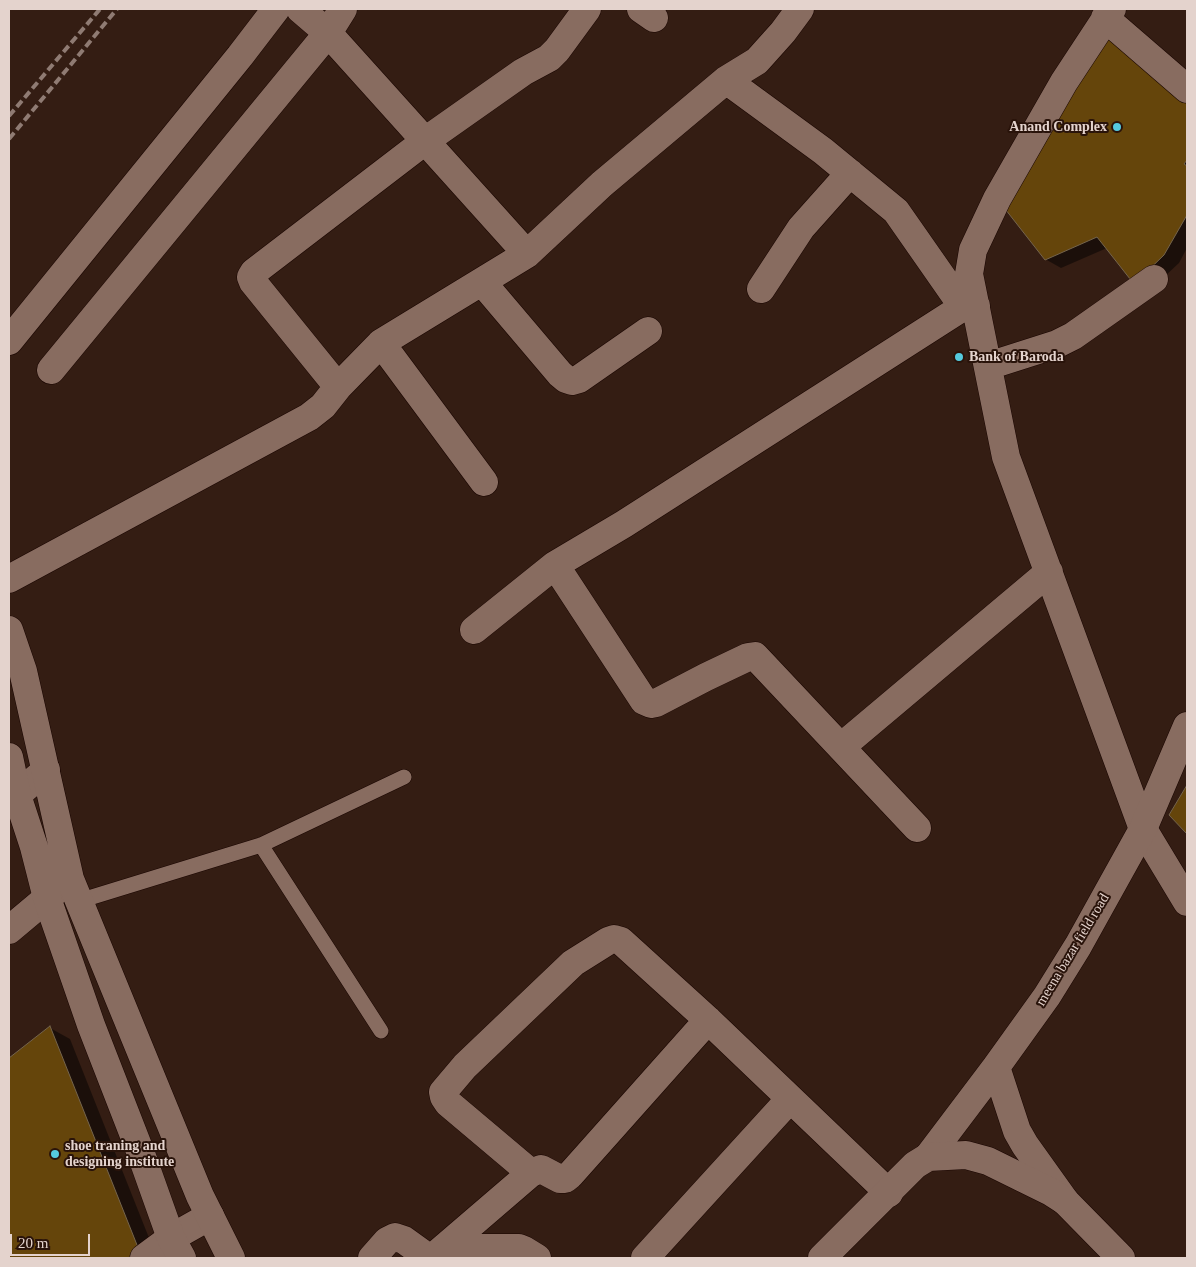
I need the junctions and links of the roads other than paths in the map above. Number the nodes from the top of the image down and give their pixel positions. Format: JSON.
{"nodes":[{"id":1,"x":276,"y":9,"type":"edge"},
{"id":2,"x":300,"y":9,"type":"edge"},
{"id":3,"x":343,"y":9,"type":"edge"},
{"id":4,"x":587,"y":9,"type":"edge"},
{"id":5,"x":800,"y":9,"type":"edge"},
{"id":6,"x":1109,"y":13,"type":"edge"},
{"id":7,"x":328,"y":33,"type":"junction"},
{"id":8,"x":726,"y":80,"type":"junction"},
{"id":9,"x":1187,"y":88,"type":"edge"},
{"id":10,"x":425,"y":141,"type":"junction"},
{"id":11,"x":850,"y":174,"type":"junction"},
{"id":12,"x":527,"y":254,"type":"junction"},
{"id":13,"x":1154,"y":280,"type":"dead end"},
{"id":14,"x":482,"y":282,"type":"junction"},
{"id":15,"x":761,"y":289,"type":"dead end"},
{"id":16,"x":969,"y":306,"type":"junction"},
{"id":17,"x":648,"y":331,"type":"dead end"},
{"id":18,"x":9,"y":341,"type":"edge"},
{"id":19,"x":381,"y":343,"type":"junction"},
{"id":20,"x":988,"y":366,"type":"junction"},
{"id":21,"x":51,"y":370,"type":"dead end"},
{"id":22,"x":338,"y":387,"type":"junction"},
{"id":23,"x":484,"y":482,"type":"dead end"},
{"id":24,"x":555,"y":565,"type":"junction"},
{"id":25,"x":1049,"y":572,"type":"junction"},
{"id":26,"x":9,"y":579,"type":"edge"},
{"id":27,"x":9,"y":630,"type":"edge"},
{"id":28,"x":474,"y":630,"type":"dead end"},
{"id":29,"x":1187,"y":726,"type":"edge"},
{"id":30,"x":841,"y":747,"type":"junction"},
{"id":31,"x":9,"y":757,"type":"edge"},
{"id":32,"x":46,"y":770,"type":"junction"},
{"id":33,"x":404,"y":776,"type":"dead end"},
{"id":34,"x":13,"y":799,"type":"edge"},
{"id":35,"x":917,"y":828,"type":"dead end"},
{"id":36,"x":1143,"y":829,"type":"junction"},
{"id":37,"x":261,"y":845,"type":"junction"},
{"id":38,"x":74,"y":890,"type":"junction"},
{"id":39,"x":47,"y":898,"type":"junction"},
{"id":40,"x":1187,"y":902,"type":"edge"},
{"id":41,"x":9,"y":930,"type":"edge"},
{"id":42,"x":708,"y":1020,"type":"junction"},
{"id":43,"x":382,"y":1031,"type":"dead end"},
{"id":44,"x":996,"y":1066,"type":"junction"},
{"id":45,"x":790,"y":1099,"type":"junction"},
{"id":46,"x":928,"y":1157,"type":"junction"},
{"id":47,"x":531,"y":1172,"type":"junction"},
{"id":48,"x":889,"y":1193,"type":"junction"},
{"id":49,"x":1065,"y":1202,"type":"junction"},
{"id":50,"x":210,"y":1216,"type":"junction"},
{"id":51,"x":177,"y":1248,"type":"edge"},
{"id":52,"x":435,"y":1255,"type":"edge"},
{"id":53,"x":144,"y":1258,"type":"edge"},
{"id":54,"x":231,"y":1258,"type":"edge"},
{"id":55,"x":372,"y":1258,"type":"edge"},
{"id":56,"x":536,"y":1258,"type":"edge"},
{"id":57,"x":645,"y":1258,"type":"edge"},
{"id":58,"x":822,"y":1258,"type":"edge"},
{"id":59,"x":1121,"y":1258,"type":"edge"}],
"edges":[{"from":1,"to":18,"type":"street"},
{"from":2,"to":7,"type":"street"},
{"from":3,"to":7,"type":"street"},
{"from":4,"to":10,"type":"street"},
{"from":5,"to":8,"type":"street"},
{"from":6,"to":9,"type":"street"},
{"from":6,"to":16,"type":"street"},
{"from":7,"to":10,"type":"street"},
{"from":7,"to":21,"type":"street"},
{"from":8,"to":11,"type":"street"},
{"from":8,"to":12,"type":"street"},
{"from":10,"to":12,"type":"street"},
{"from":10,"to":22,"type":"street"},
{"from":11,"to":15,"type":"street"},
{"from":11,"to":16,"type":"street"},
{"from":12,"to":14,"type":"street"},
{"from":13,"to":20,"type":"street"},
{"from":14,"to":17,"type":"street"},
{"from":14,"to":19,"type":"street"},
{"from":16,"to":20,"type":"street"},
{"from":16,"to":24,"type":"street"},
{"from":19,"to":22,"type":"street"},
{"from":19,"to":23,"type":"street"},
{"from":20,"to":25,"type":"street"},
{"from":22,"to":26,"type":"street"},
{"from":24,"to":28,"type":"street"},
{"from":24,"to":30,"type":"street"},
{"from":25,"to":30,"type":"street"},
{"from":25,"to":36,"type":"street"},
{"from":27,"to":32,"type":"street"},
{"from":29,"to":36,"type":"street","name":"meena bazar field road"},
{"from":30,"to":35,"type":"street"},
{"from":31,"to":34,"type":"street"},
{"from":32,"to":34,"type":"street"},
{"from":32,"to":38,"type":"street"},
{"from":33,"to":37,"type":"lane"},
{"from":34,"to":39,"type":"street"},
{"from":36,"to":40,"type":"street"},
{"from":36,"to":44,"type":"street","name":"meena bazar field road"},
{"from":37,"to":38,"type":"lane"},
{"from":37,"to":43,"type":"lane"},
{"from":38,"to":39,"type":"street"},
{"from":38,"to":50,"type":"street"},
{"from":39,"to":41,"type":"street"},
{"from":39,"to":51,"type":"street"},
{"from":42,"to":45,"type":"street"},
{"from":42,"to":47,"type":"street"},
{"from":42,"to":47,"type":"street"},
{"from":44,"to":46,"type":"street","name":"meena bazar field road"},
{"from":44,"to":49,"type":"street"},
{"from":45,"to":48,"type":"street"},
{"from":45,"to":57,"type":"street"},
{"from":46,"to":48,"type":"street","name":"meena bazar field road"},
{"from":46,"to":49,"type":"street"},
{"from":47,"to":52,"type":"street"},
{"from":48,"to":58,"type":"street","name":"meena bazar field road"},
{"from":49,"to":59,"type":"street"},
{"from":50,"to":51,"type":"street"},
{"from":50,"to":54,"type":"street"},
{"from":51,"to":53,"type":"street"},
{"from":52,"to":55,"type":"street"},
{"from":52,"to":56,"type":"street"}]}
